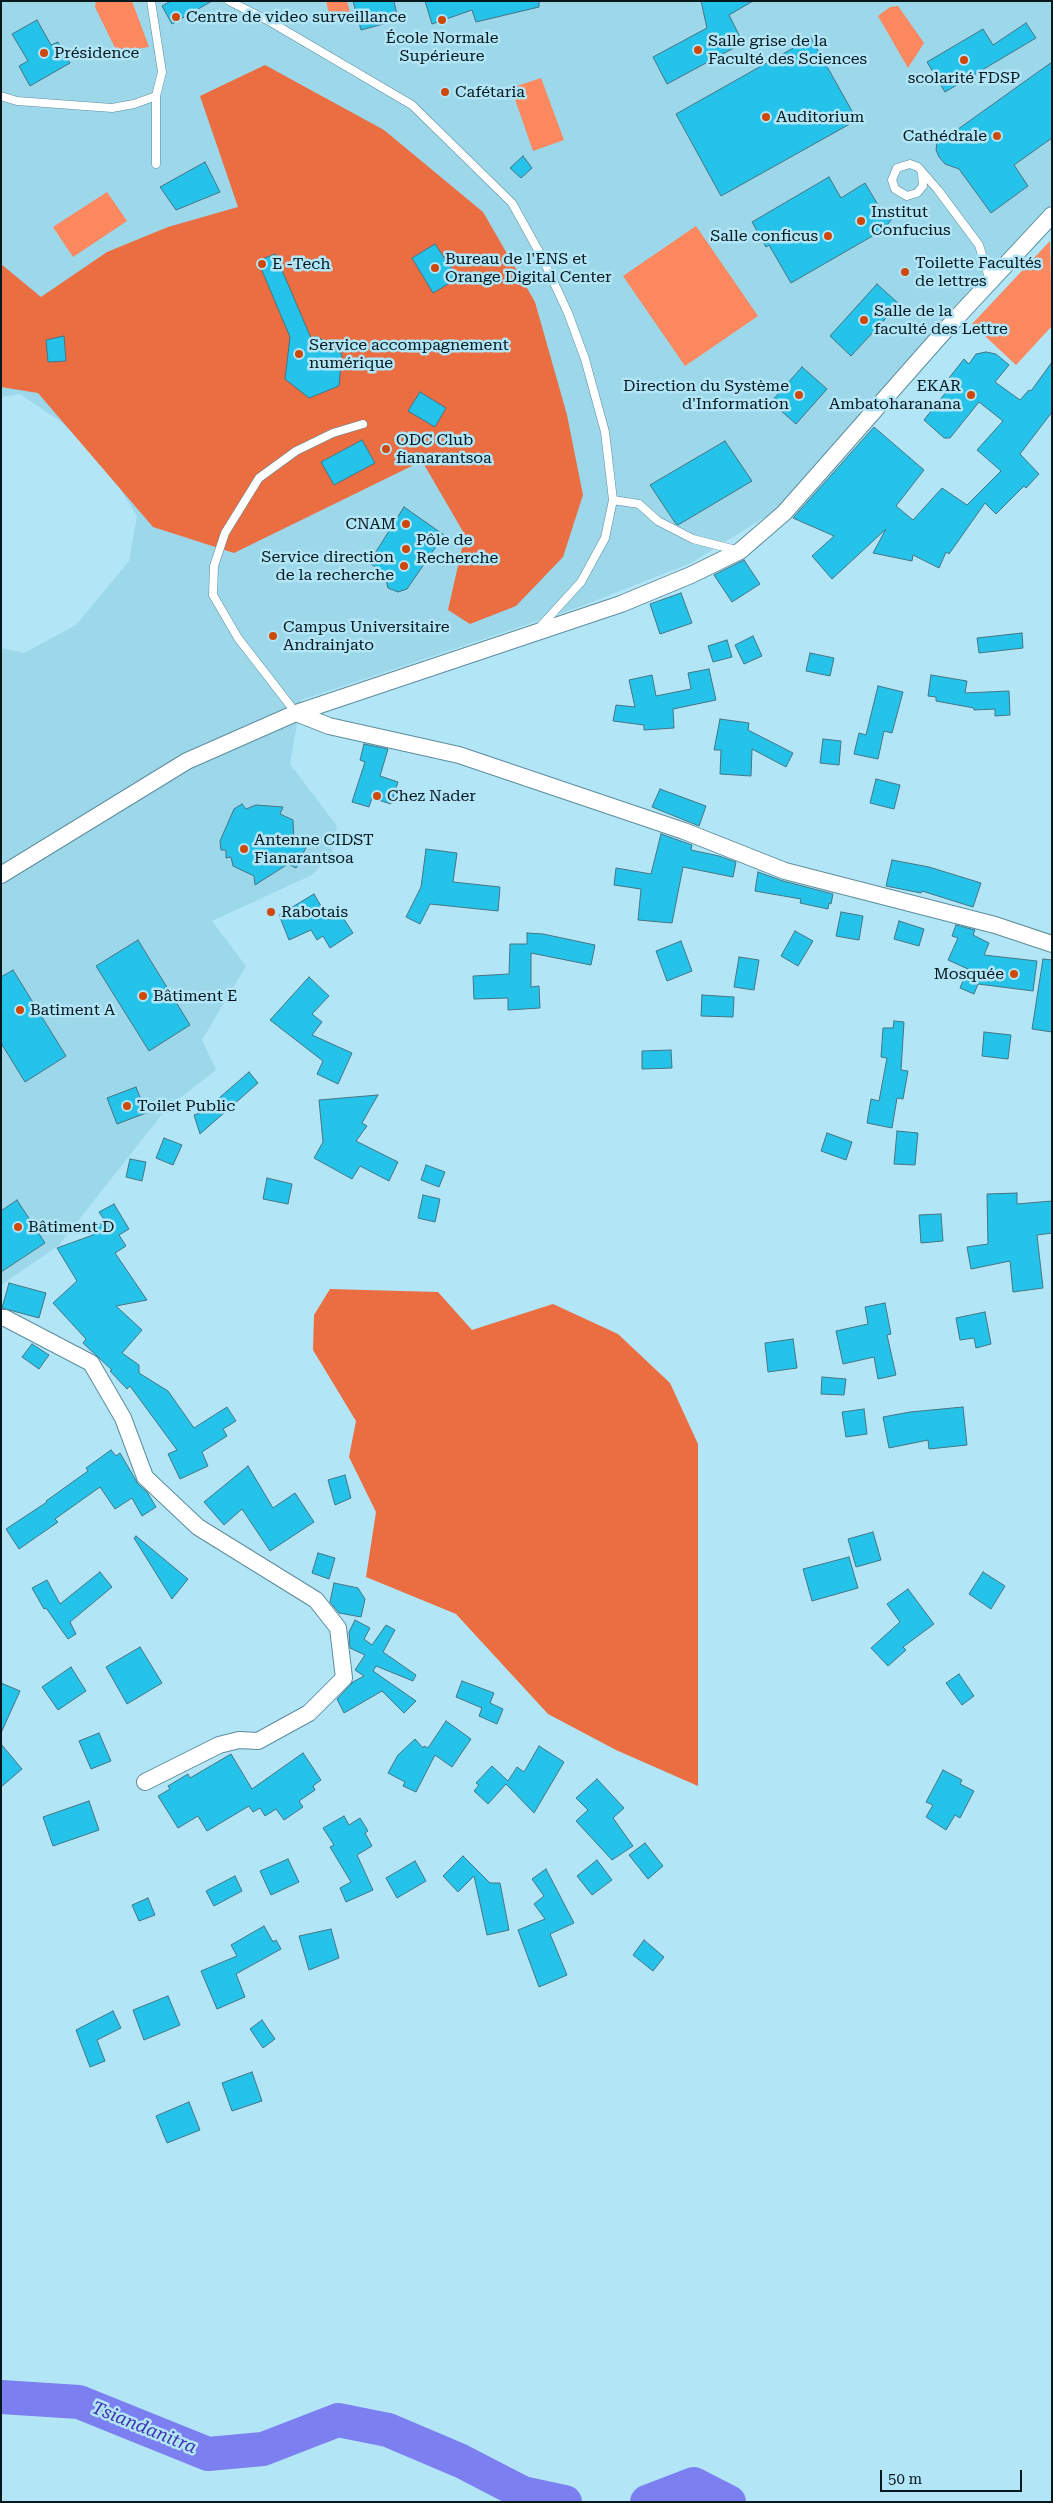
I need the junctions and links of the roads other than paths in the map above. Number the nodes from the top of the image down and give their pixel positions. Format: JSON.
{"nodes":[{"id":1,"x":151,"y":1,"type":"edge"},
{"id":2,"x":229,"y":1,"type":"edge"},
{"id":3,"x":1,"y":96,"type":"edge"},
{"id":4,"x":156,"y":96,"type":"junction"},
{"id":5,"x":156,"y":164,"type":"dead end"},
{"id":6,"x":922,"y":172,"type":"junction"},
{"id":7,"x":1052,"y":216,"type":"edge"},
{"id":8,"x":990,"y":282,"type":"junction"},
{"id":9,"x":363,"y":424,"type":"dead end"},
{"id":10,"x":613,"y":500,"type":"junction"},
{"id":11,"x":740,"y":551,"type":"junction"},
{"id":12,"x":535,"y":632,"type":"junction"},
{"id":13,"x":296,"y":713,"type":"junction"},
{"id":14,"x":1,"y":874,"type":"edge"},
{"id":15,"x":1052,"y":944,"type":"edge"},
{"id":16,"x":1,"y":1318,"type":"edge"},
{"id":17,"x":145,"y":1782,"type":"dead end"}],
"edges":[{"from":1,"to":4,"type":"lane"},
{"from":2,"to":10,"type":"lane"},
{"from":3,"to":4,"type":"lane"},
{"from":4,"to":5,"type":"lane"},
{"from":6,"to":6,"type":"lane"},
{"from":6,"to":8,"type":"lane"},
{"from":7,"to":8,"type":"street"},
{"from":8,"to":11,"type":"street"},
{"from":9,"to":13,"type":"lane"},
{"from":10,"to":11,"type":"lane"},
{"from":10,"to":12,"type":"lane"},
{"from":11,"to":12,"type":"street"},
{"from":12,"to":13,"type":"street"},
{"from":13,"to":14,"type":"street"},
{"from":13,"to":15,"type":"street"},
{"from":16,"to":17,"type":"street"}]}
